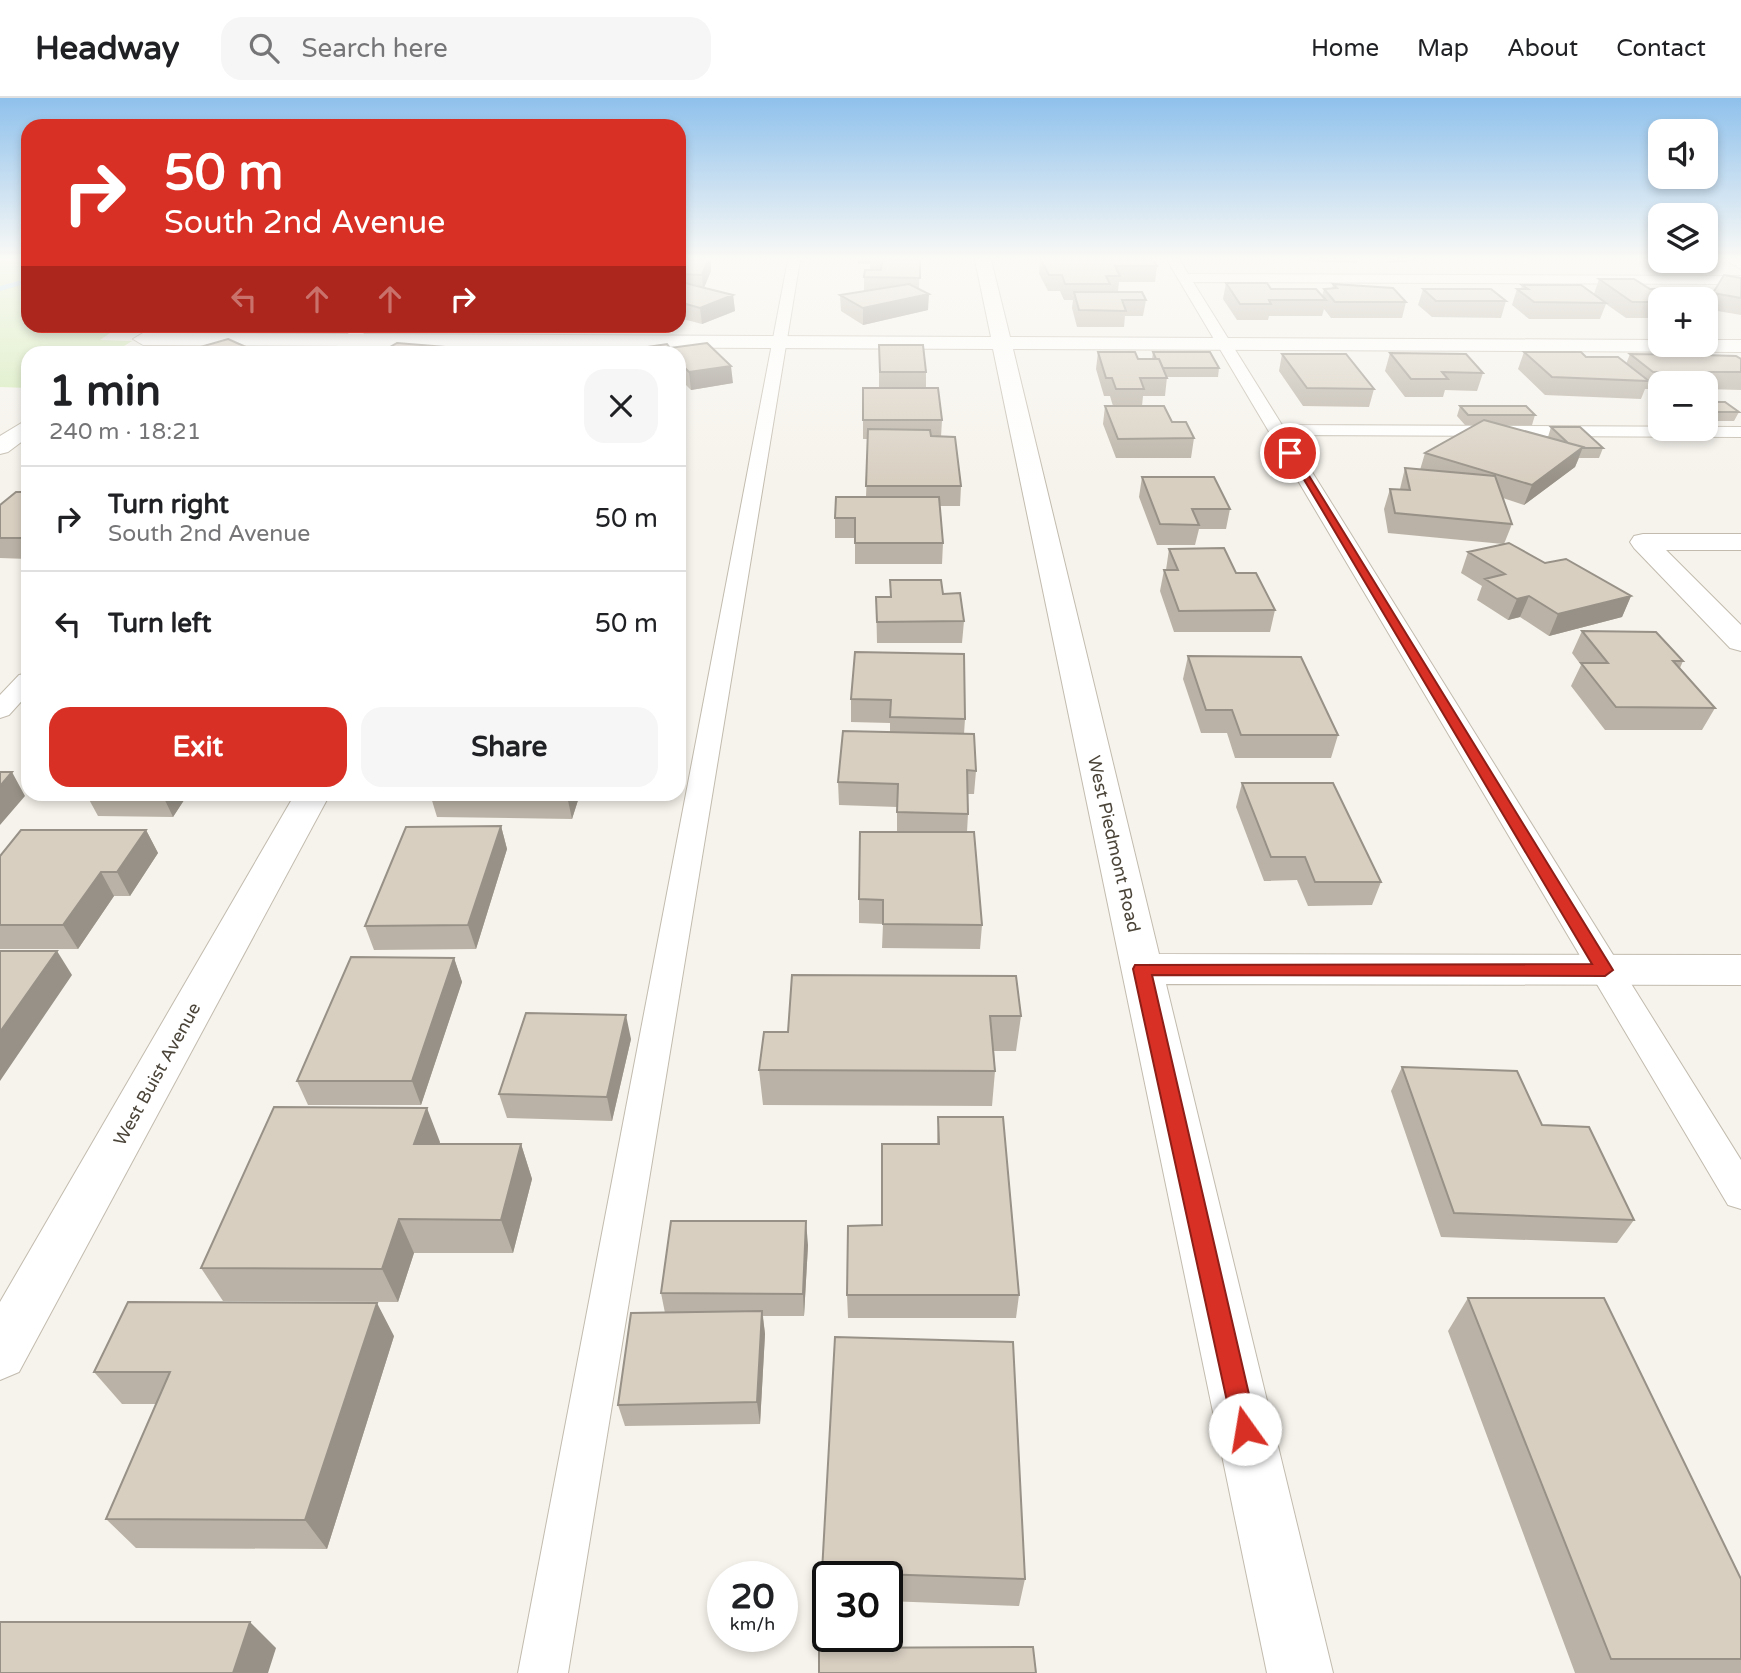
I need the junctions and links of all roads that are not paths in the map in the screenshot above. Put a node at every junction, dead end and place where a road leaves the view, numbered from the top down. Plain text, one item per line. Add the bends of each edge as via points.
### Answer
1 (150, 334) edge
2 (781, 334) edge
3 (1001, 334) edge
4 (1218, 334) edge
5 (143, 339) junction
6 (350, 340) edge
7 (568, 340) edge
8 (780, 341) junction
9 (1003, 343) junction
10 (1224, 343) junction
11 (134, 346) edge
12 (1741, 346) edge
13 (1276, 430) junction
14 (21, 431) edge
15 (1741, 432) edge
16 (0, 447) edge
17 (1741, 542) edge
18 (1741, 642) edge
19 (21, 688) edge
20 (0, 710) edge
21 (309, 801) edge
22 (1142, 969) junction
23 (1605, 970) junction
24 (1741, 970) edge
25 (1741, 1193) edge
26 (0, 1354) edge
27 (543, 1673) edge
28 (1300, 1673) edge

1 - 5 street
2 - 8 lane
3 - 9 street, West Piedmont Road
4 - 10 lane
5 - 6 street
5 - 11 street
6 - 7 street
7 - 8 street
8 - 9 street
8 - 27 lane
9 - 10 street
9 - 22 street, West Piedmont Road
10 - 12 street
10 - 13 lane
13 - 15 lane
13 - 23 lane
14 - 16 street
17 - 18 street via 1643,541
19 - 20 lane
21 - 26 street, West Buist Avenue
22 - 23 street
22 - 28 street, West Piedmont Road
23 - 24 street
23 - 25 lane

